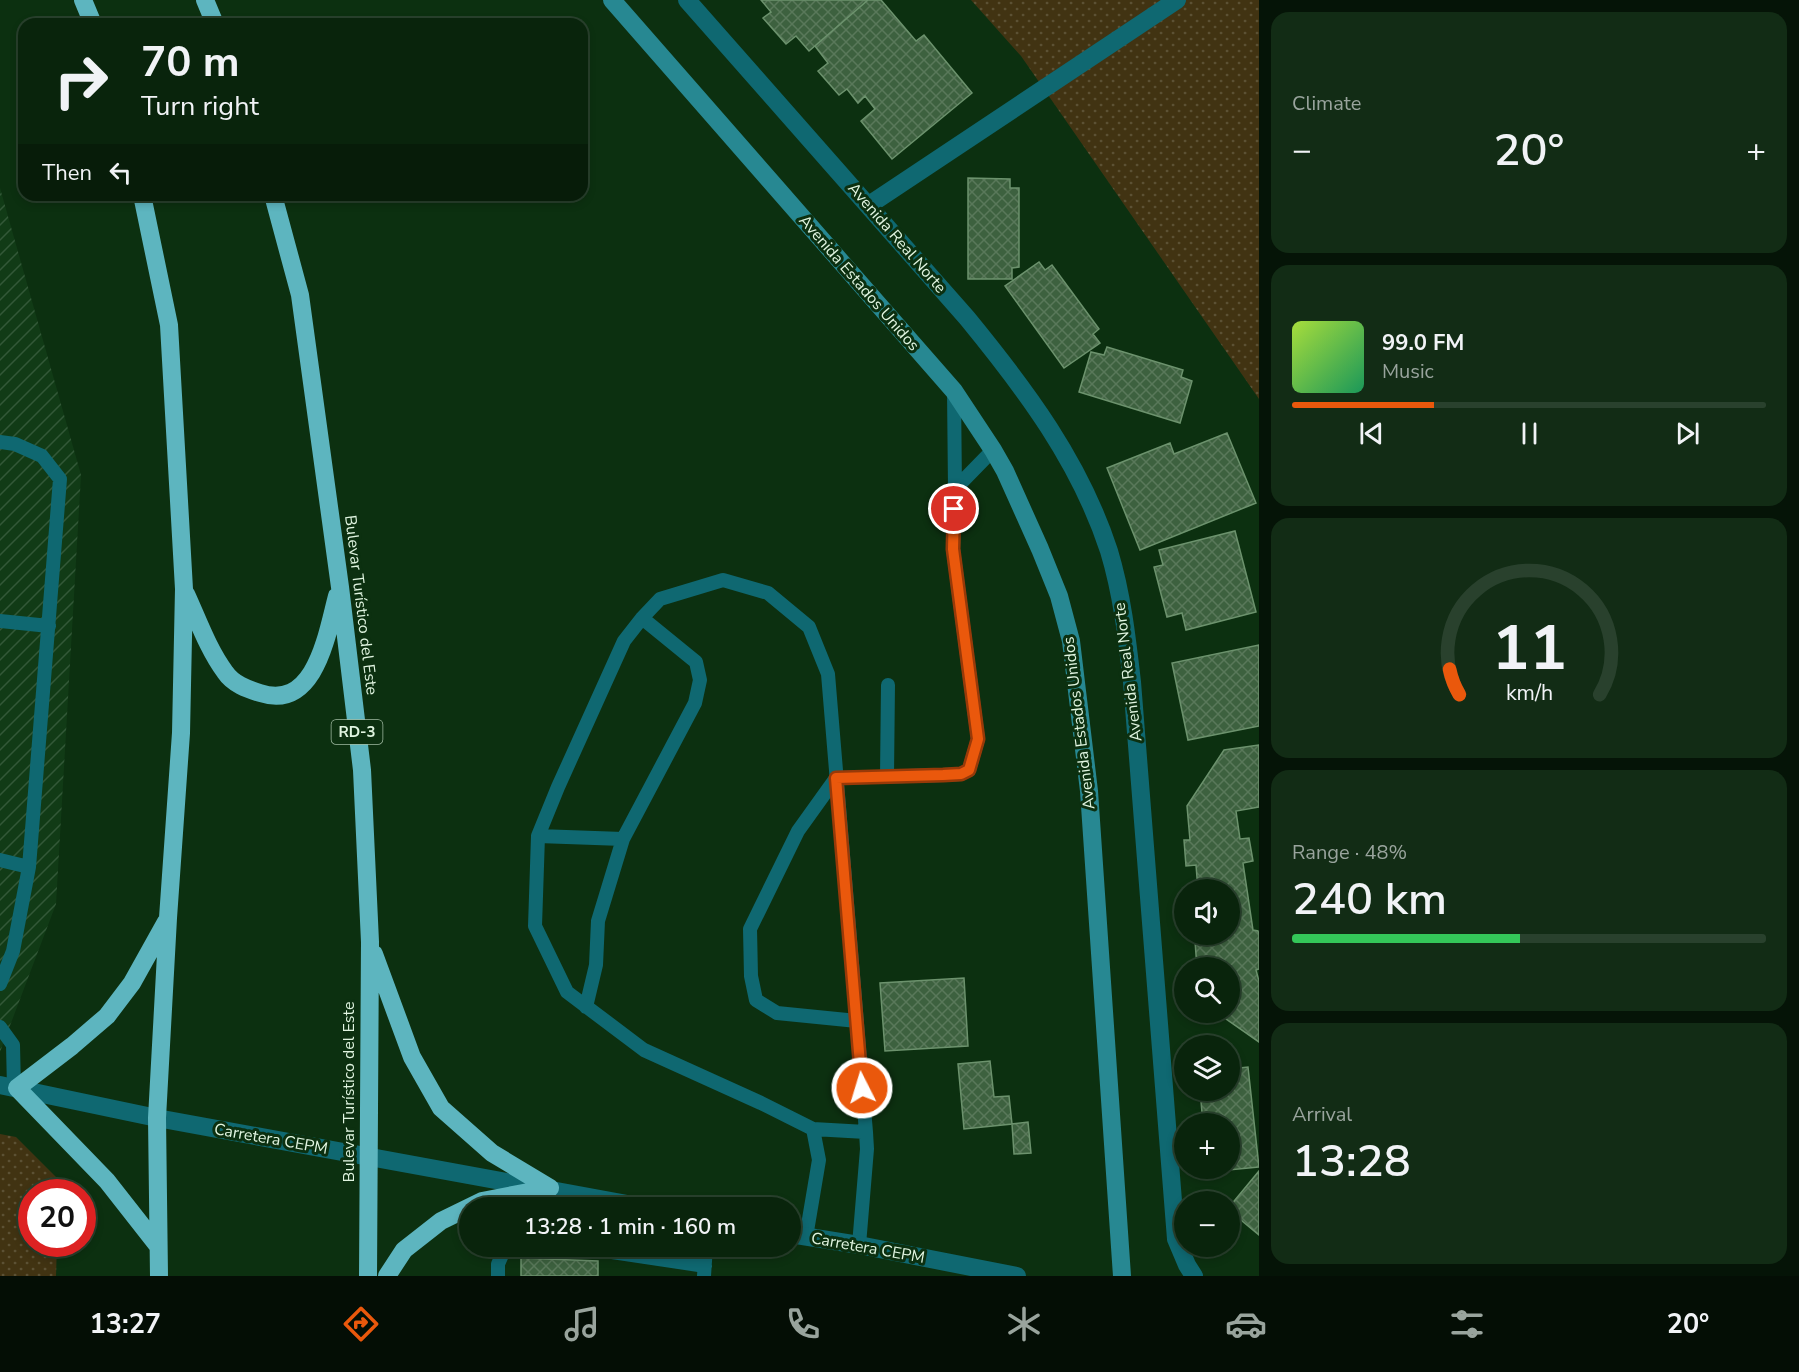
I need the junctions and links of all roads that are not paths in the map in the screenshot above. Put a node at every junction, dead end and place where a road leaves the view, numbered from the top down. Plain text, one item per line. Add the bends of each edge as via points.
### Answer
1 (83, 0) edge
2 (205, 0) edge
3 (612, 0) edge
4 (687, 0) edge
5 (1177, 0) edge
6 (90, 18) edge
7 (212, 18) edge
8 (143, 201) edge
9 (275, 201) edge
10 (869, 206) junction
11 (954, 391) junction
12 (0, 442) edge
13 (993, 450) junction
14 (955, 489) junction
15 (340, 587) junction
16 (184, 589) junction
17 (642, 618) junction
18 (0, 621) edge
19 (49, 626) junction
20 (888, 686) dead end
21 (887, 776) junction
22 (836, 778) junction
23 (538, 836) junction
24 (623, 839) junction
25 (0, 860) edge
26 (29, 867) junction
27 (168, 918) junction
28 (370, 942) junction
29 (0, 984) edge
30 (586, 1007) junction
31 (857, 1021) junction
32 (0, 1027) edge
33 (10, 1087) edge
34 (157, 1118) junction
35 (813, 1129) junction
36 (866, 1132) junction
37 (369, 1156) junction
38 (550, 1188) junction
39 (595, 1197) edge
40 (801, 1225) edge
41 (801, 1236) edge
42 (859, 1245) junction
43 (158, 1246) junction
44 (501, 1257) edge
45 (630, 1257) edge
46 (704, 1271) edge
47 (159, 1276) edge
48 (368, 1276) edge
49 (387, 1276) edge
50 (498, 1276) edge
51 (1017, 1276) edge
52 (1122, 1276) edge
53 (1194, 1276) edge

1 - 6 highway
2 - 7 highway
3 - 11 street, Avenida Estados Unidos
4 - 10 street, Avenida Real Norte
5 - 10 street
8 - 16 highway via 169,325
9 - 15 highway, Bulevar Turístico del Este / RD-3 via 300,295
10 - 53 street, Avenida Real Norte via 1010,370 1085,489 1109,552 1125,617 1132,682 1176,1239
11 - 13 street, Avenida Estados Unidos
11 - 14 lane
12 - 19 lane via 42,456 60,479
13 - 14 lane
13 - 52 street, Avenida Estados Unidos via 1040,549 1059,596 1071,642 1089,791
14 - 21 lane via 953,549 978,739 969,770 961,774
15 - 16 highway via 313,672 301,687 285,695 268,696 243,688 226,674
15 - 28 highway, Bulevar Turístico del Este / RD-3 via 362,770
16 - 27 highway via 181,733
17 - 22 lane via 660,599 723,580 768,593 809,627 828,674
17 - 23 lane via 624,641
17 - 24 lane via 696,662 700,680 695,703
18 - 19 lane
19 - 26 lane
20 - 21 lane
21 - 22 lane
22 - 31 lane
22 - 31 lane via 798,831 750,929 751,976 756,1000 777,1013
23 - 24 lane
23 - 30 lane via 535,926 567,992
24 - 30 lane via 598,921 596,965
25 - 26 lane
26 - 29 lane via 13,951
27 - 33 highway via 132,983 107,1016 72,1046
27 - 34 highway
28 - 37 highway, Bulevar Turístico del Este / RD-3
28 - 38 highway via 412,1057 441,1108 492,1153
30 - 35 lane via 644,1050
31 - 36 lane
32 - 33 lane via 13,1045
33 - 34 street, Carretera CEPM
33 - 43 highway via 107,1181
34 - 37 street, Carretera CEPM
34 - 43 highway
35 - 36 lane
35 - 40 lane via 819,1160
36 - 42 lane
37 - 38 street, Carretera CEPM
37 - 48 highway, Bulevar Turístico del Este / RD-3
38 - 39 street, Carretera CEPM
38 - 49 highway via 482,1201 441,1221 404,1250
41 - 42 street, Carretera CEPM
42 - 51 street, Carretera CEPM
43 - 47 highway
44 - 50 lane
45 - 46 lane

